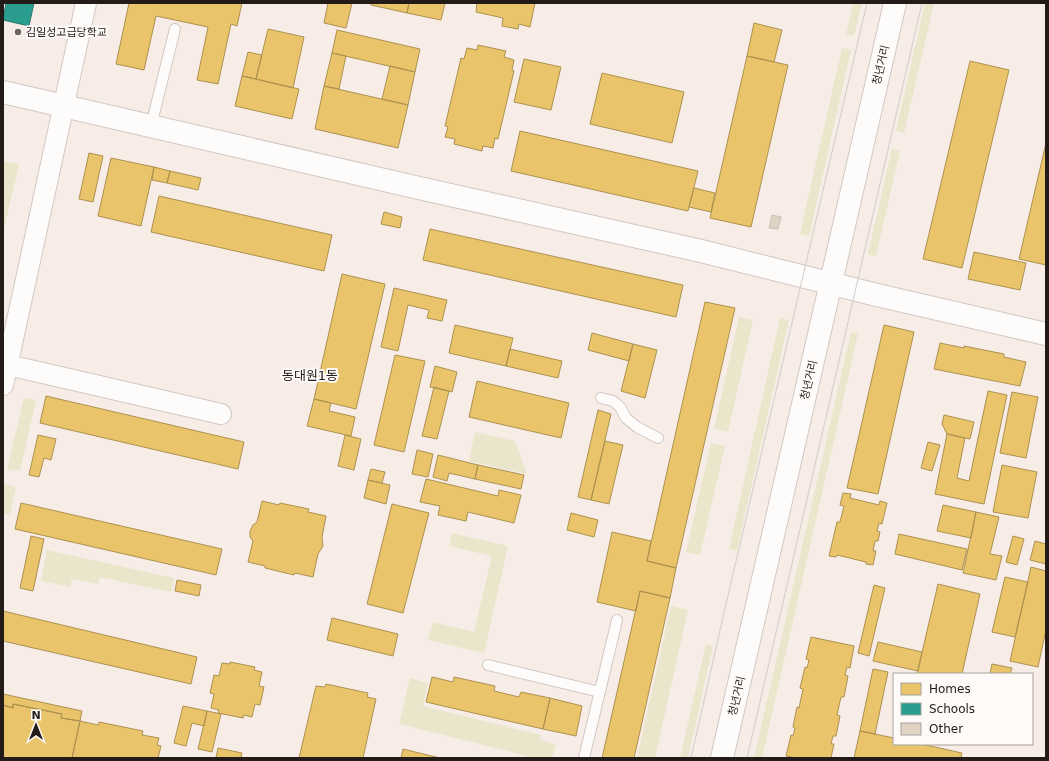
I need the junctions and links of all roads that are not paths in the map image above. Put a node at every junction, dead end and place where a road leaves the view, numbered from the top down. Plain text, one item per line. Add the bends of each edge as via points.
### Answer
1 (86, 3) edge
2 (895, 3) edge
3 (175, 29) dead end
4 (3, 92) edge
5 (63, 105) junction
6 (151, 126) junction
7 (831, 283) junction
8 (1046, 334) edge
9 (8, 365) junction
10 (3, 385) edge
11 (601, 398) dead end
12 (221, 414) dead end
13 (658, 438) dead end
14 (617, 620) dead end
15 (488, 665) dead end
16 (600, 692) junction
17 (584, 758) edge
18 (722, 758) edge

1 - 5 street
2 - 7 main road, 청년거리
3 - 6 lane
4 - 5 main road
5 - 6 main road
5 - 9 street
6 - 7 main road
7 - 8 main road
7 - 18 main road, 청년거리
9 - 10 street
9 - 12 street
11 - 13 lane via 613,401 626,418
14 - 16 lane
15 - 16 lane
16 - 17 lane

